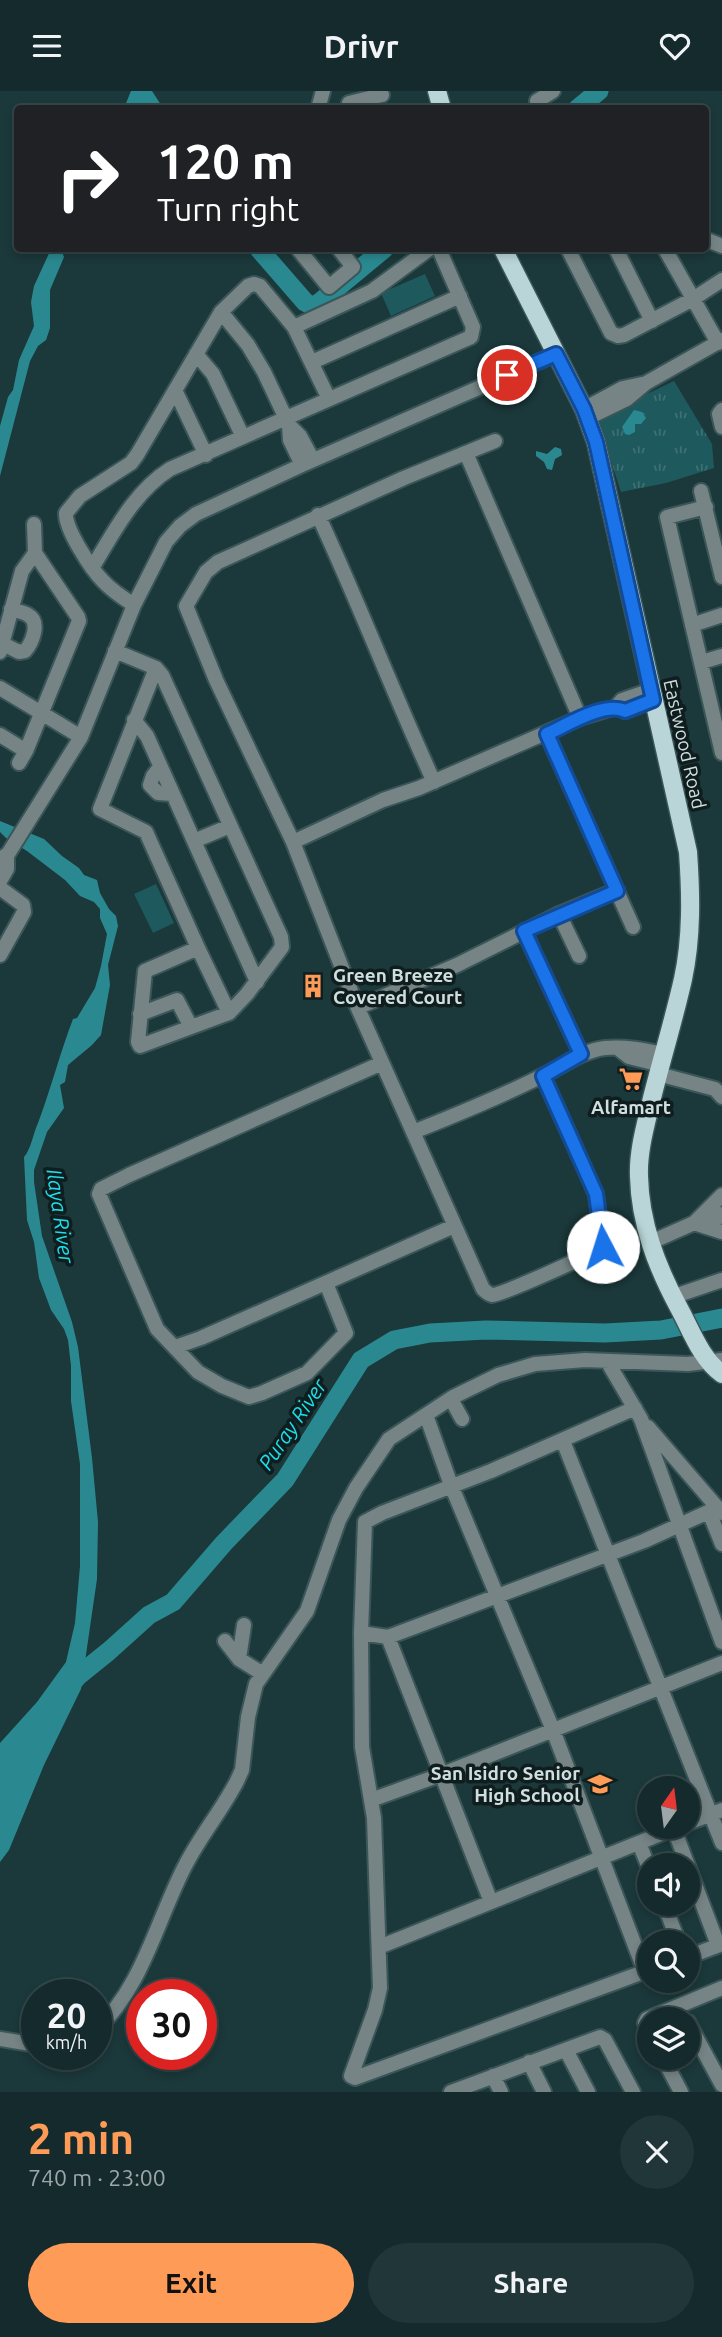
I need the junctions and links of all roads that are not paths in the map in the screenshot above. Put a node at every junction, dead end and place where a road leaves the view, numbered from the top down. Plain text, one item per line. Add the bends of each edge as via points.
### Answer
1 (553, 91) edge
2 (383, 98) edge
3 (537, 101) dead end
4 (350, 105) edge
5 (300, 252) edge
6 (341, 252) edge
7 (425, 252) edge
8 (440, 252) edge
9 (505, 252) edge
10 (570, 252) edge
11 (618, 252) edge
12 (667, 252) edge
13 (722, 279) edge
14 (460, 296) junction
15 (693, 299) junction
16 (222, 312) junction
17 (652, 321) junction
18 (294, 327) junction
19 (720, 342) edge
20 (196, 354) junction
21 (556, 354) junction
22 (312, 362) junction
23 (175, 390) junction
24 (329, 399) junction
25 (722, 410) edge
26 (586, 413) junction
27 (288, 422) junction
28 (722, 427) edge
29 (243, 437) junction
30 (495, 441) dead end
31 (466, 453) junction
32 (206, 455) junction
33 (307, 462) junction
34 (701, 491) dead end
35 (706, 507) junction
36 (318, 515) junction
37 (34, 524) dead end
38 (36, 553) junction
39 (92, 568) junction
40 (722, 577) edge
41 (134, 605) junction
42 (11, 609) junction
43 (722, 615) edge
44 (692, 625) junction
45 (1, 648) edge
46 (115, 651) junction
47 (722, 656) edge
48 (702, 662) junction
49 (156, 668) junction
50 (0, 688) edge
51 (652, 695) junction
52 (716, 700) edge
53 (43, 713) junction
54 (580, 718) junction
55 (134, 720) junction
56 (547, 734) junction
57 (0, 736) edge
58 (81, 737) junction
59 (721, 743) edge
60 (434, 782) junction
61 (230, 826) junction
62 (194, 841) junction
63 (293, 842) junction
64 (6, 856) edge
65 (0, 881) edge
66 (0, 888) edge
67 (617, 891) junction
68 (559, 914) junction
69 (634, 927) dead end
70 (524, 931) junction
71 (198, 948) junction
72 (0, 955) edge
73 (579, 956) dead end
74 (257, 982) junction
75 (359, 1007) junction
76 (229, 1013) junction
77 (140, 1014) junction
78 (191, 1027) junction
79 (581, 1054) junction
80 (382, 1063) junction
81 (661, 1065) junction
82 (543, 1076) junction
83 (722, 1097) edge
84 (413, 1132) junction
85 (722, 1195) edge
86 (722, 1214) edge
87 (700, 1225) junction
88 (454, 1226) junction
89 (722, 1232) edge
90 (649, 1243) junction
91 (722, 1280) edge
92 (326, 1283) junction
93 (673, 1299) junction
94 (174, 1347) junction
95 (607, 1361) junction
96 (714, 1362) edge
97 (451, 1399) junction
98 (638, 1414) junction
99 (426, 1415) junction
100 (462, 1419) dead end
101 (563, 1441) junction
102 (451, 1485) junction
103 (716, 1511) edge
104 (678, 1525) junction
105 (722, 1544) edge
106 (606, 1555) junction
107 (497, 1595) junction
108 (244, 1625) dead end
109 (361, 1633) junction
110 (388, 1637) junction
111 (225, 1641) dead end
112 (722, 1641) edge
113 (239, 1659) junction
114 (722, 1663) edge
115 (263, 1674) junction
116 (659, 1688) junction
117 (553, 1730) junction
118 (440, 1775) junction
119 (371, 1800) junction
120 (716, 1812) edge
121 (649, 1839) edge
122 (684, 1839) edge
123 (639, 1843) junction
124 (722, 1843) edge
125 (643, 1853) edge
126 (600, 1858) junction
127 (491, 1902) junction
128 (720, 1945) edge
129 (379, 1947) junction
130 (637, 1947) edge
131 (700, 1952) edge
132 (637, 1975) edge
133 (721, 1991) edge
134 (679, 2005) joint
135 (675, 2007) edge
136 (112, 2013) edge
137 (0, 2039) edge
138 (21, 2042) edge
139 (700, 2045) edge
140 (566, 2050) junction
141 (528, 2062) junction
142 (669, 2070) edge
143 (493, 2076) junction
144 (722, 2085) edge
145 (455, 2091) edge
146 (501, 2092) edge
147 (544, 2092) edge
148 (588, 2092) edge
149 (633, 2092) edge
150 (681, 2092) edge

1 - 3 street
2 - 4 street
5 - 6 street via 329,287 353,267
7 - 18 street via 372,291
8 - 14 street
9 - 21 main road, Eastwood Road
10 - 17 street via 611,333 624,335
11 - 17 street
12 - 15 street
13 - 15 street
14 - 22 street
14 - 24 street via 473,327 471,337
15 - 17 street
15 - 19 street
16 - 18 street via 254,284
16 - 20 street
16 - 27 street via 253,354
18 - 22 street
19 - 26 street via 646,383 623,388
20 - 23 street
20 - 29 street via 213,374
21 - 26 main road, Eastwood Road
21 - 33 street
22 - 24 street
23 - 32 street
23 - 39 street via 131,463 80,496 66,513 67,524
24 - 27 street
25 - 28 street
26 - 51 main road, Eastwood Road via 601,461
27 - 29 street
27 - 33 street via 300,436
29 - 32 street
30 - 31 street
31 - 36 street
31 - 54 street
32 - 39 street via 155,479 131,506
33 - 41 street via 196,514 180,526 166,542
34 - 35 street
35 - 40 street
35 - 44 street via 667,517
36 - 60 street
36 - 63 street via 218,562 206,572 186,606
37 - 38 street
38 - 42 street via 22,571
38 - 53 street via 79,621
39 - 41 street
41 - 46 street
42 - 45 street
42 - 45 street via 29,615 35,628 25,652
43 - 44 street
44 - 48 street
46 - 49 street
46 - 58 street
47 - 48 street
48 - 52 street
49 - 55 street
49 - 61 street
50 - 53 street
51 - 54 street via 622,700 616,707
51 - 81 main road, Eastwood Road via 688,852 691,897 683,977
52 - 59 street
53 - 57 street via 23,757
53 - 58 street
54 - 56 street
55 - 62 street via 147,736
55 - 71 street via 100,809 146,832
56 - 60 street
56 - 67 street
58 - 64 street
60 - 63 street
61 - 62 street
61 - 74 street via 281,937 282,947
62 - 74 street
63 - 75 street
64 - 65 street via 7,869
66 - 72 street via 23,905 24,912
67 - 68 street
67 - 69 street
68 - 70 street
68 - 73 street
70 - 75 street
70 - 79 street
71 - 76 street
71 - 77 street via 145,971
74 - 76 street
75 - 80 street
76 - 78 street
77 - 78 street via 177,1000
77 - 78 street via 140,1046
79 - 81 street via 633,1047
79 - 82 street
80 - 84 street
80 - 94 street via 101,1189 99,1194 157,1329
81 - 83 street via 715,1089
81 - 90 main road, Eastwood Road via 639,1166
82 - 84 street
82 - 88 street via 596,1194 603,1247 494,1295 483,1289
84 - 88 street
85 - 87 street
86 - 87 street
87 - 89 street
87 - 90 street
88 - 92 street
90 - 93 main road, Eastwood Road
91 - 93 street
92 - 94 street
92 - 94 street via 346,1333 307,1373 262,1394 249,1397 222,1386 198,1372
93 - 96 main road, Eastwood Road
95 - 96 street
95 - 97 street via 536,1364 498,1375
95 - 98 street
97 - 99 street
97 - 100 street
98 - 101 street
98 - 103 street
98 - 104 street
99 - 102 street
99 - 115 street via 389,1440 356,1488 339,1520 307,1611
101 - 102 street
101 - 106 street
102 - 107 street
102 - 109 street via 365,1522
103 - 104 street
103 - 105 street
104 - 106 street
104 - 112 street
106 - 107 street
106 - 116 street
107 - 110 street
107 - 117 street
108 - 113 street
109 - 110 street
109 - 119 street via 362,1747
110 - 118 street
111 - 113 street
113 - 115 street
114 - 116 street
115 - 136 street via 248,1717 242,1770 186,1864 138,1971
116 - 117 street
116 - 120 street
117 - 118 street
117 - 126 street
118 - 119 street
118 - 127 street
119 - 129 street
120 - 124 street
121 - 123 street
122 - 128 street
123 - 125 street
123 - 126 street
126 - 127 street
126 - 130 street
127 - 129 street
128 - 131 street
129 - 132 street via 380,1987 353,2078
133 - 134 street
134 - 135 street
137 - 138 street
139 - 144 street
140 - 141 street
140 - 148 street
140 - 149 street via 603,2037
141 - 143 street
141 - 147 street
142 - 150 street
143 - 145 street
143 - 146 street

